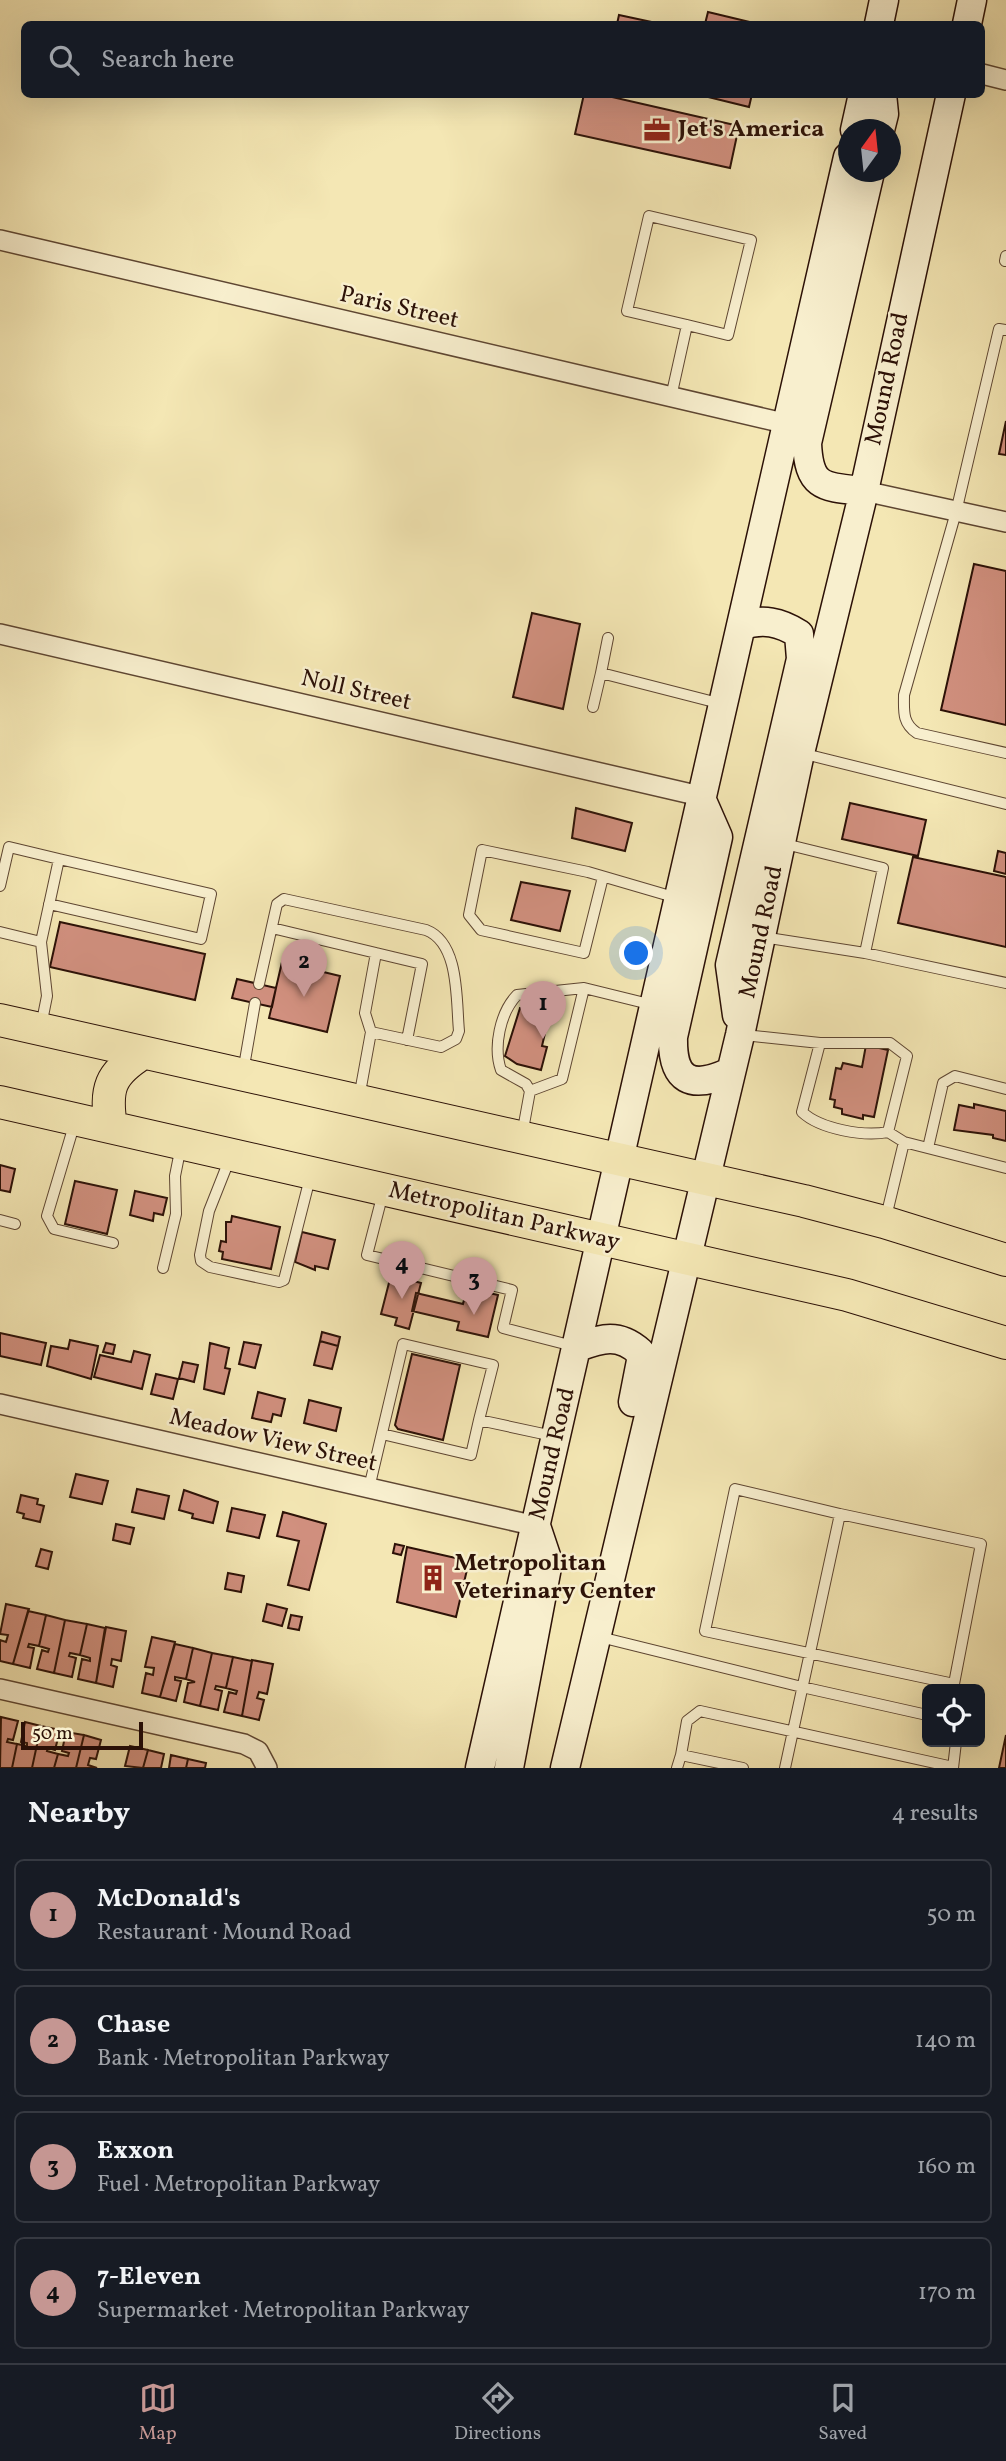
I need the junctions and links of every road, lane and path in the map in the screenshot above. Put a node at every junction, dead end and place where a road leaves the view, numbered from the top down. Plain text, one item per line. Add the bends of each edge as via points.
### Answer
1 (884, 0) edge
2 (972, 0) edge
3 (880, 21) edge
4 (968, 21) edge
5 (985, 75) edge
6 (1006, 80) edge
7 (862, 98) edge
8 (882, 98) edge
9 (950, 98) edge
10 (857, 119) edge
11 (883, 119) edge
12 (843, 182) edge
13 (868, 182) edge
14 (0, 240) edge
15 (687, 325) junction
16 (1006, 330) edge
17 (671, 397) junction
18 (788, 425) junction
19 (864, 491) junction
20 (957, 512) junction
21 (1006, 523) edge
22 (741, 625) junction
23 (0, 634) edge
24 (608, 638) dead end
25 (601, 673) junction
26 (723, 704) junction
27 (593, 706) dead end
28 (800, 753) junction
29 (1006, 753) edge
30 (700, 796) junction
31 (1006, 804) edge
32 (781, 843) junction
33 (59, 859) junction
34 (603, 877) junction
35 (0, 886) edge
36 (677, 898) junction
37 (49, 904) junction
38 (272, 928) junction
39 (0, 932) edge
40 (761, 937) junction
41 (41, 942) junction
42 (376, 953) junction
43 (865, 953) junction
44 (1006, 983) edge
45 (259, 984) dead end
46 (584, 988) junction
47 (255, 1003) dead end
48 (654, 1005) junction
49 (0, 1020) edge
50 (40, 1030) junction
51 (371, 1032) junction
52 (740, 1035) junction
53 (408, 1040) junction
54 (820, 1043) junction
55 (143, 1053) junction
56 (730, 1072) junction
57 (242, 1076) junction
58 (1006, 1088) edge
59 (530, 1091) junction
60 (0, 1102) edge
61 (358, 1102) junction
62 (76, 1118) junction
63 (111, 1127) junction
64 (888, 1132) junction
65 (521, 1139) junction
66 (182, 1142) junction
67 (904, 1142) junction
68 (928, 1149) junction
69 (231, 1154) junction
70 (618, 1160) junction
71 (1006, 1168) edge
72 (311, 1173) junction
73 (706, 1179) junction
74 (384, 1189) junction
75 (0, 1220) edge
76 (884, 1222) junction
77 (15, 1224) dead end
78 (600, 1238) junction
79 (113, 1243) dead end
80 (687, 1258) junction
81 (1006, 1260) edge
82 (163, 1268) dead end
83 (1002, 1339) edge
84 (578, 1347) junction
85 (0, 1404) edge
86 (479, 1420) junction
87 (382, 1434) junction
88 (557, 1437) junction
89 (369, 1488) junction
90 (840, 1514) junction
91 (536, 1526) junction
92 (596, 1636) junction
93 (810, 1654) junction
94 (941, 1684) edge
95 (955, 1684) edge
96 (802, 1687) junction
97 (0, 1689) edge
98 (922, 1714) edge
99 (793, 1731) junction
100 (573, 1733) junction
101 (955, 1747) edge
102 (681, 1755) junction
103 (267, 1768) edge
104 (480, 1768) edge
105 (509, 1768) edge
106 (565, 1768) edge
107 (677, 1768) edge
108 (744, 1768) edge
109 (785, 1768) edge
110 (953, 1768) edge

1 - 3 main road
2 - 4 main road
5 - 6 street
7 - 10 main road
8 - 11 main road
9 - 19 main road, Mound Road
12 - 18 main road, Mound Road
13 - 19 main road via 807,443 813,477 832,488
14 - 17 street, Paris Street
15 - 15 lane via 728,335 751,240 649,216 627,311
15 - 17 lane
16 - 20 lane via 999,329
17 - 18 street, Paris Street
18 - 22 main road, Mound Road
19 - 20 street
19 - 28 main road, Mound Road
20 - 21 street
20 - 29 lane via 904,695 904,717 917,733
22 - 26 main road, Mound Road
22 - 52 main road via 779,623 799,634 801,650 730,965
23 - 30 street, Noll Street
24 - 25 lane
25 - 26 lane
25 - 27 lane
26 - 30 main road, Mound Road
28 - 31 lane
28 - 32 main road, Mound Road
30 - 36 main road, Mound Road
30 - 56 main road via 718,837 673,1037 673,1058 678,1073 687,1079 713,1080
32 - 40 main road, Mound Road
32 - 43 lane via 883,868
33 - 35 lane via 9,847
33 - 37 lane
33 - 37 lane via 211,894 201,939
34 - 34 lane via 584,953 481,930 469,915 482,850
34 - 36 lane
36 - 48 main road, Mound Road
37 - 41 lane
38 - 42 lane
38 - 45 lane
38 - 53 lane via 277,905 290,898 433,933 446,948 453,972 456,1040 441,1047
39 - 41 lane
40 - 43 lane
40 - 52 main road, Mound Road
41 - 50 lane via 47,996
42 - 51 lane via 365,1013
42 - 53 lane via 422,964
43 - 44 lane
46 - 48 lane
46 - 59 lane via 562,1079
46 - 59 lane via 517,995 506,1007 496,1056 501,1070
47 - 57 lane
48 - 70 main road, Mound Road
49 - 50 main road
50 - 55 main road
51 - 53 lane
51 - 61 lane
52 - 54 lane
52 - 56 main road, Mound Road
54 - 64 lane via 802,1112 812,1121 875,1135
54 - 64 lane via 890,1043 907,1056
55 - 57 main road
55 - 63 main road via 127,1063 111,1085 107,1097
56 - 73 main road, Mound Road
57 - 61 main road
58 - 68 lane via 955,1076 943,1083
59 - 65 lane
60 - 62 main road, Metropolitan Parkway
61 - 65 main road
62 - 63 main road, Metropolitan Parkway
62 - 79 lane via 48,1223 54,1229
63 - 66 main road, Metropolitan Parkway
64 - 67 lane
65 - 70 main road
66 - 69 main road, Metropolitan Parkway
66 - 82 lane via 176,1214
67 - 68 lane
67 - 76 lane
68 - 71 lane
69 - 72 main road, Metropolitan Parkway
69 - 72 lane via 209,1211 200,1255 210,1267 284,1280
70 - 73 main road
70 - 78 main road, Mound Road
72 - 74 main road, Metropolitan Parkway
73 - 76 main road
73 - 80 main road, Mound Road
74 - 78 main road, Metropolitan Parkway
74 - 84 lane via 367,1255 512,1290 503,1328
75 - 77 lane
76 - 81 main road
78 - 80 main road, Metropolitan Parkway
78 - 84 main road, Mound Road
80 - 83 main road, Metropolitan Parkway via 847,1295
80 - 92 main road, Mound Road
84 - 88 main road, Mound Road
84 - 100 main road via 603,1338 621,1339 640,1352 641,1362 569,1679
85 - 89 street, Meadow View Street
86 - 87 lane via 471,1455
86 - 87 lane via 493,1365 403,1344
86 - 88 lane
87 - 89 lane
88 - 91 main road, Mound Road
89 - 91 street, Meadow View Street
90 - 93 lane
90 - 93 lane via 735,1489 705,1631
90 - 95 lane via 981,1544
91 - 104 main road, Mound Road
91 - 105 main road via 548,1562
92 - 96 lane
92 - 100 main road, Mound Road
93 - 94 lane
93 - 96 lane
96 - 98 lane
96 - 99 lane
97 - 103 street via 252,1747
99 - 102 lane via 700,1711 687,1721
99 - 109 lane
99 - 110 lane
100 - 106 main road, Mound Road
101 - 110 lane
102 - 107 lane
102 - 108 lane

